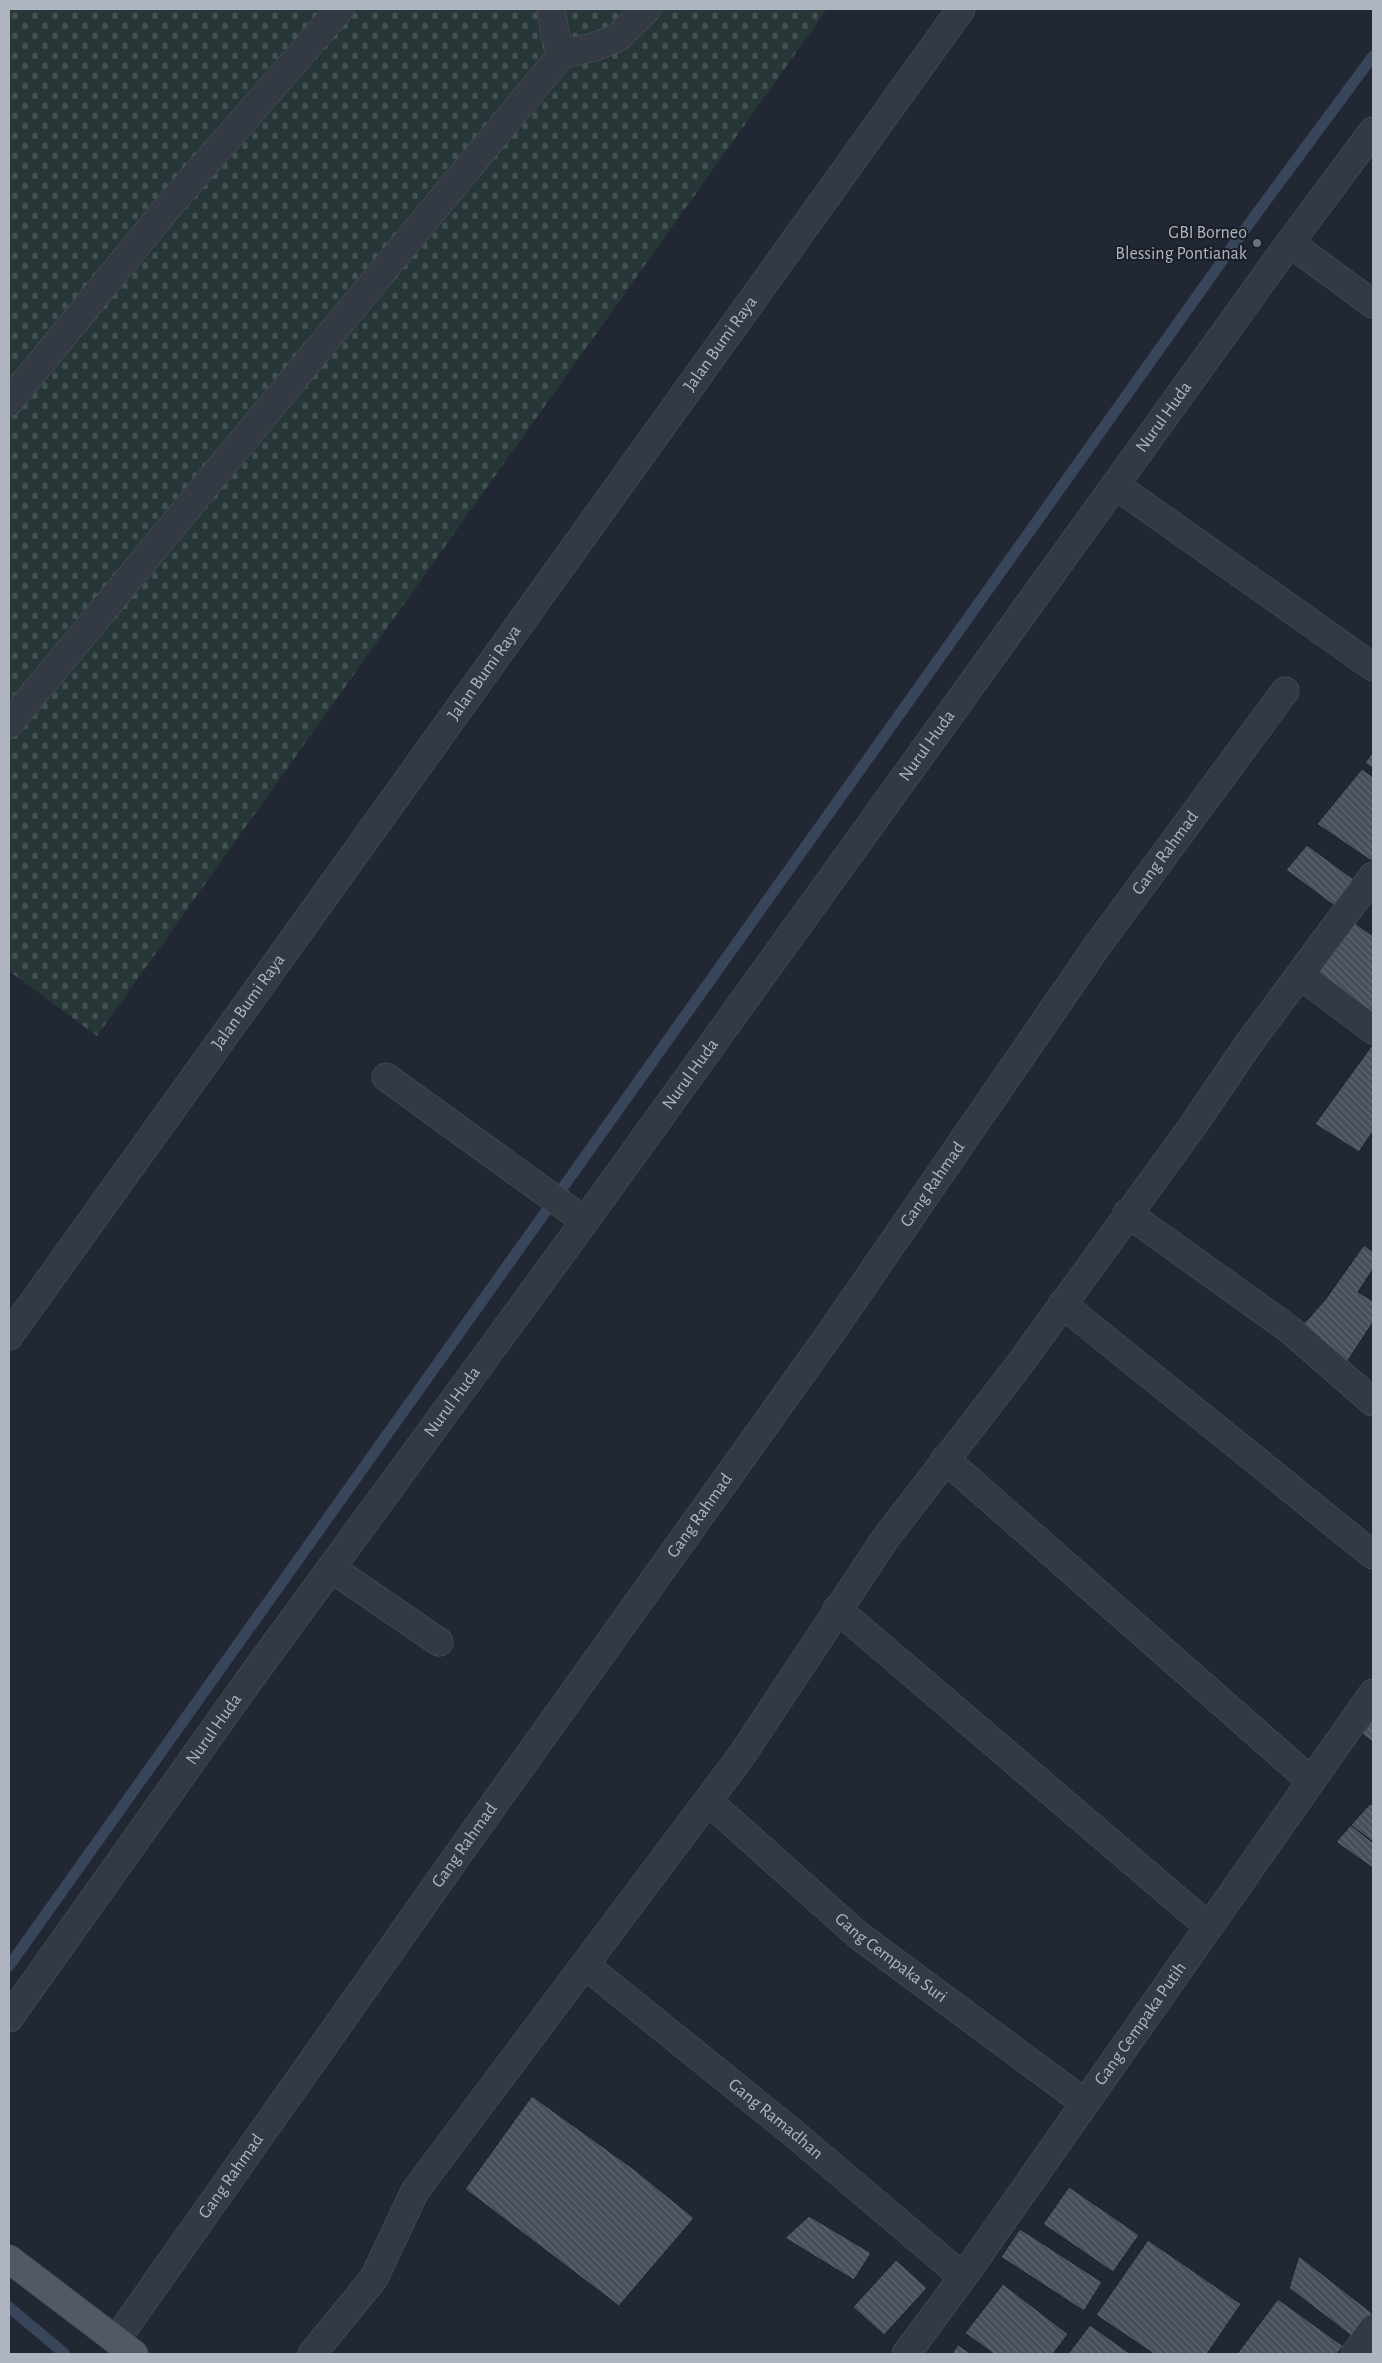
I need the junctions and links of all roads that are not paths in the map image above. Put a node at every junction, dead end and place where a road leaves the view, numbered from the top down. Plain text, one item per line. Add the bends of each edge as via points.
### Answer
1 (340, 9) edge
2 (551, 9) edge
3 (647, 9) edge
4 (961, 9) edge
5 (562, 54) junction
6 (1373, 131) edge
7 (1290, 243) junction
8 (1373, 304) edge
9 (9, 402) edge
10 (1115, 485) junction
11 (1373, 667) edge
12 (1284, 691) dead end
13 (9, 724) edge
14 (1373, 876) edge
15 (1300, 975) junction
16 (1373, 1030) edge
17 (386, 1077) dead end
18 (1127, 1213) junction
19 (585, 1221) junction
20 (1062, 1304) junction
21 (9, 1336) edge
22 (1373, 1402) edge
23 (945, 1459) junction
24 (1373, 1555) edge
25 (331, 1568) junction
26 (837, 1609) junction
27 (439, 1642) dead end
28 (1373, 1693) edge
29 (1310, 1780) junction
30 (708, 1801) junction
31 (1208, 1926) junction
32 (585, 1965) junction
33 (9, 2018) edge
34 (1085, 2103) junction
35 (9, 2258) edge
36 (963, 2277) junction
37 (1373, 2329) edge
38 (125, 2347) edge
39 (312, 2354) edge
40 (906, 2354) edge
41 (1355, 2354) edge

1 - 9 street via 167,208
2 - 5 street
3 - 5 street via 617,38
4 - 21 street, Jalan Bumi Raya
5 - 13 street
6 - 7 street, Nurul Huda
7 - 8 street
7 - 10 street, Nurul Huda
10 - 11 street
10 - 19 street, Nurul Huda
12 - 38 street, Gang Rahmad via 1097,946 832,1331 467,1842
14 - 15 street
15 - 16 street
15 - 18 street
17 - 19 street
18 - 20 street
18 - 22 street via 1289,1329
19 - 25 street, Nurul Huda
20 - 23 street
20 - 24 street
23 - 26 street
23 - 29 street
25 - 27 street
25 - 33 street, Nurul Huda
26 - 30 street via 742,1755
26 - 31 street
28 - 29 street, Gang Cempaka Putih
29 - 31 street, Gang Cempaka Putih
30 - 32 street
30 - 34 street, Gang Cempaka Suri via 858,1935
31 - 34 street, Gang Cempaka Putih
32 - 36 street, Gang Ramadhan via 792,2132
32 - 39 street via 415,2190 374,2278
34 - 36 street, Gang Cempaka Putih
35 - 38 main road
36 - 40 street, Gang Cempaka Putih
37 - 41 street

